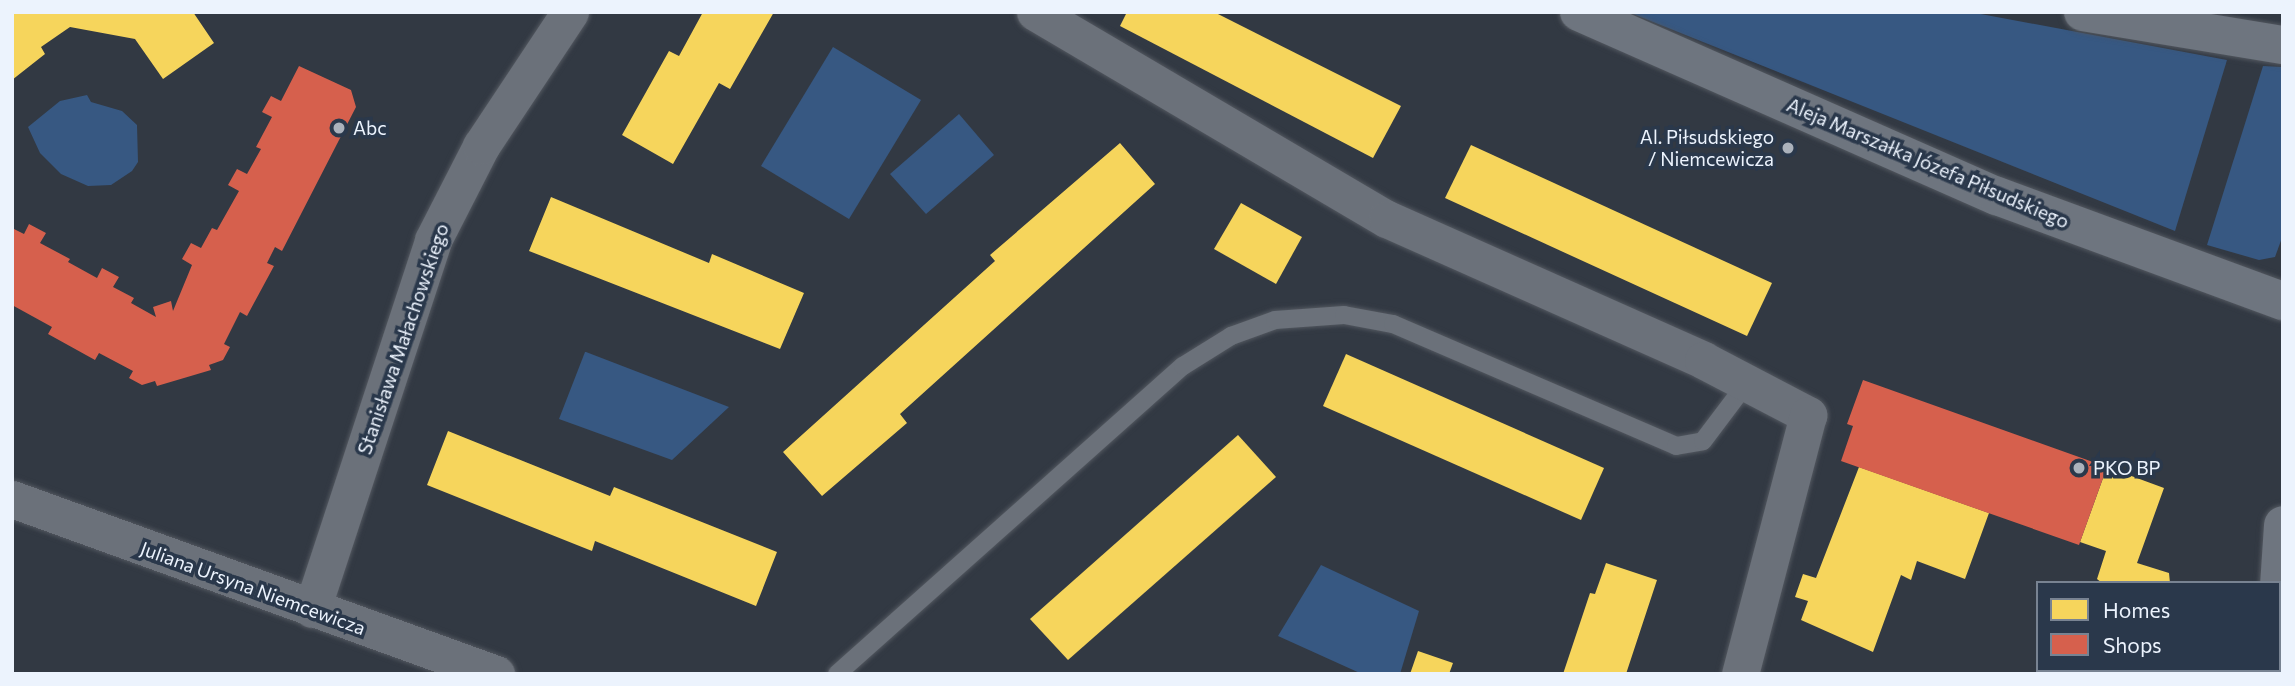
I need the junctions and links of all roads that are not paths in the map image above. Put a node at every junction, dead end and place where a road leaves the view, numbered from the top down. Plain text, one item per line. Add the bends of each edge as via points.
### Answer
1 (570, 12) edge
2 (1035, 12) edge
3 (1578, 12) edge
4 (2082, 12) edge
5 (2283, 45) edge
6 (2283, 301) edge
7 (1746, 384) junction
8 (12, 499) edge
9 (2283, 525) edge
10 (2279, 581) edge
11 (312, 609) junction
12 (496, 674) edge
13 (837, 674) edge
14 (1740, 674) edge

1 - 11 street, Stanisława Małachowskiego via 481,146 433,240
2 - 7 street via 1387,219 1703,360
3 - 6 street, Aleja Marszałka Józefa Piłsudskiego via 1997,196
4 - 5 street
7 - 13 lane via 1703,441 1676,446 1393,324 1345,315 1275,320 1231,336 1183,366
7 - 14 street via 1808,415
8 - 11 street, Juliana Ursyna Niemcewicza
9 - 10 street
11 - 12 street, Juliana Ursyna Niemcewicza

